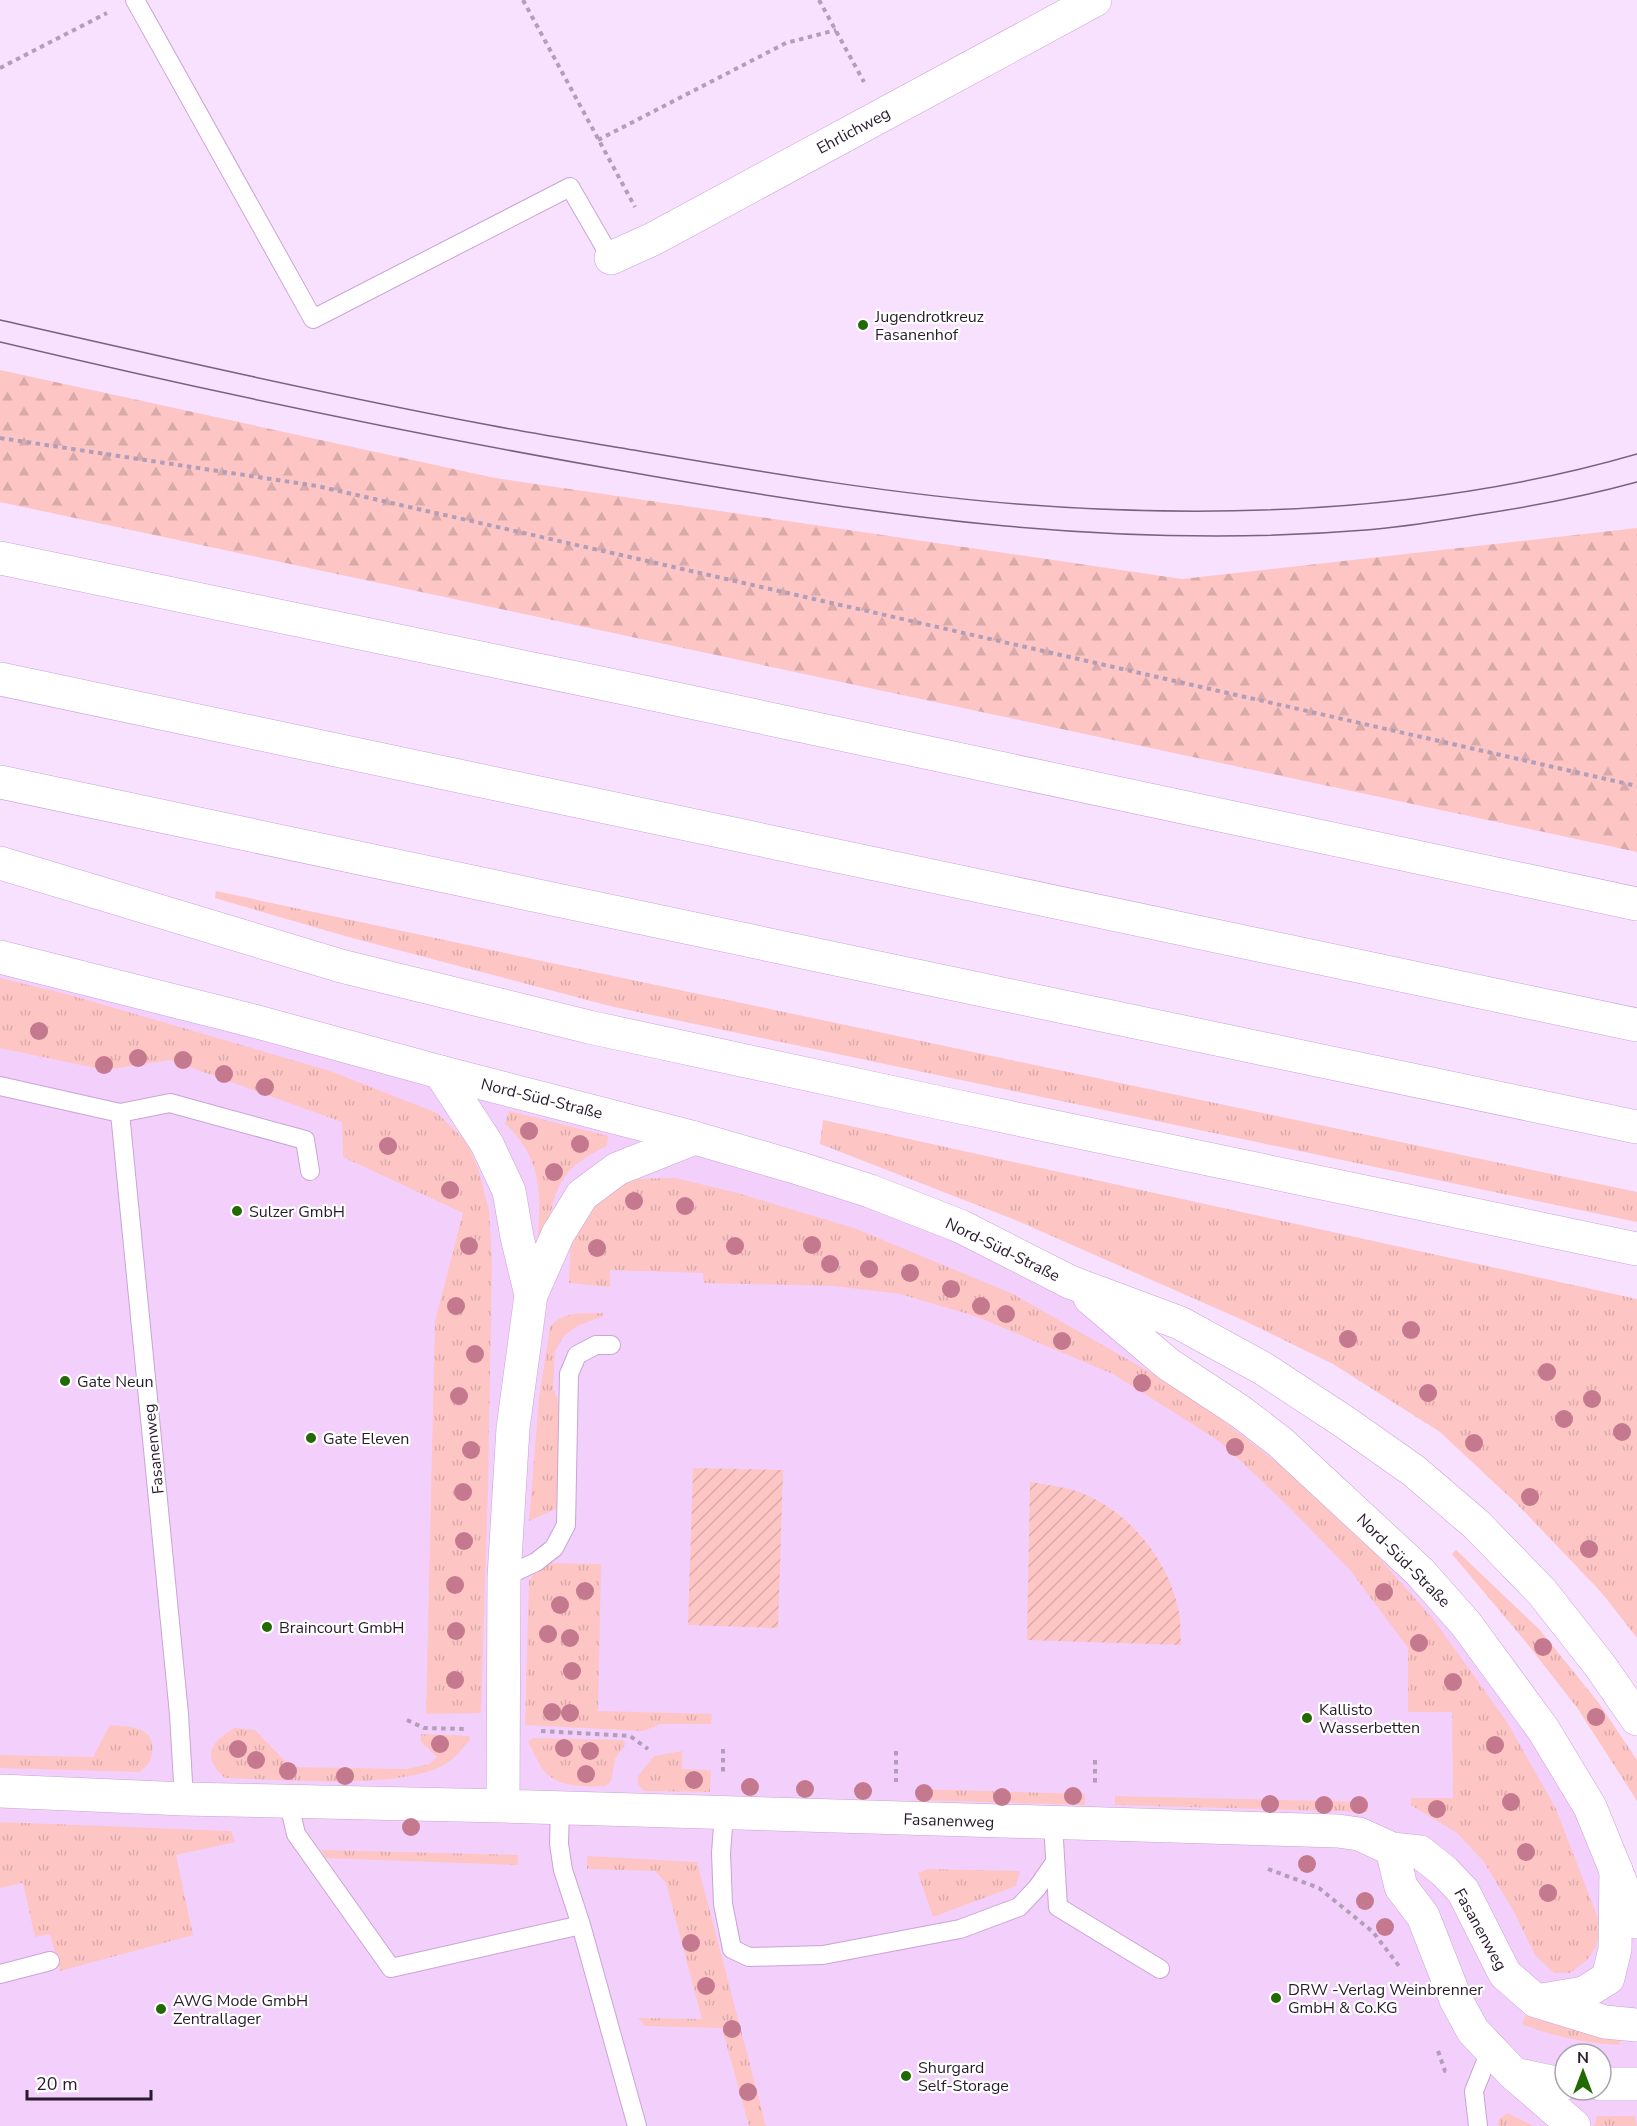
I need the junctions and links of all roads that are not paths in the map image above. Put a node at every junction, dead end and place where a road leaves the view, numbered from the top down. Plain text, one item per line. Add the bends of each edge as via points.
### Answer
1 (135, 0) edge
2 (1095, 0) edge
3 (611, 258) joint
4 (0, 558) edge
5 (0, 679) edge
6 (0, 782) edge
7 (0, 863) edge
8 (1637, 904) edge
9 (0, 957) edge
10 (1637, 1025) edge
11 (440, 1072) junction
12 (0, 1086) edge
13 (120, 1113) junction
14 (1637, 1127) edge
15 (695, 1138) junction
16 (310, 1171) dead end
17 (1637, 1249) edge
18 (1070, 1281) junction
19 (531, 1295) junction
20 (612, 1345) dead end
21 (504, 1577) junction
22 (1637, 1719) edge
23 (0, 1791) edge
24 (184, 1799) junction
25 (288, 1800) junction
26 (503, 1806) junction
27 (560, 1808) junction
28 (724, 1813) junction
29 (1053, 1823) junction
30 (1392, 1849) junction
31 (1055, 1862) junction
32 (1616, 1869) junction
33 (1637, 1922) edge
34 (581, 1925) junction
35 (50, 1961) dead end
36 (1160, 1969) dead end
37 (0, 1974) edge
38 (1536, 2001) junction
39 (1637, 2025) edge
40 (1490, 2050) junction
41 (1514, 2074) junction
42 (1553, 2082) edge
43 (1613, 2084) edge
44 (1637, 2084) edge
45 (637, 2126) edge
46 (1478, 2126) edge
47 (1574, 2126) edge

1 - 3 lane via 313,319 570,187
2 - 3 main road, Ehrlichweg
4 - 8 main road
5 - 10 main road
6 - 14 main road
7 - 17 main road via 341,966 589,1027
9 - 11 main road, Nord-Süd-Straße
11 - 15 main road, Nord-Süd-Straße
11 - 19 main road via 486,1144 509,1191
12 - 13 lane
13 - 16 lane via 170,1103 305,1140
13 - 24 lane, Fasanenweg
15 - 18 main road, Nord-Süd-Straße via 870,1191 960,1226
15 - 19 main road via 617,1169 582,1195 558,1234
18 - 22 main road, Nord-Süd-Straße via 1180,1323 1245,1359 1414,1471 1477,1525 1542,1592
18 - 32 main road, Nord-Süd-Straße via 1168,1364 1280,1442 1420,1572 1466,1624 1543,1730 1590,1807
19 - 21 main road via 513,1428
20 - 21 lane via 596,1345 577,1354 569,1374 566,1526 555,1548
21 - 26 main road
23 - 24 main road, Fasanenweg
24 - 25 main road, Fasanenweg
25 - 26 main road, Fasanenweg
25 - 34 lane via 296,1834 391,1968
26 - 27 main road, Fasanenweg
27 - 28 main road, Fasanenweg
27 - 34 lane via 563,1870
28 - 29 main road, Fasanenweg
28 - 31 lane via 723,1904 732,1949 749,1957 823,1955 960,1929 1019,1907
29 - 30 main road, Fasanenweg via 1338,1831 1359,1834
29 - 31 lane
30 - 38 main road, Fasanenweg via 1420,1852 1444,1871 1462,1891 1504,1974
30 - 40 main road via 1401,1887 1423,1916 1462,2011
31 - 36 lane via 1058,1906
32 - 33 main road, Nord-Süd-Straße
32 - 38 main road via 1615,1949 1608,1978 1584,1993
34 - 45 lane
35 - 37 lane
38 - 39 main road, Fasanenweg via 1605,2022
40 - 41 main road
40 - 46 lane via 1474,2091
41 - 42 main road
41 - 47 main road
43 - 44 main road

